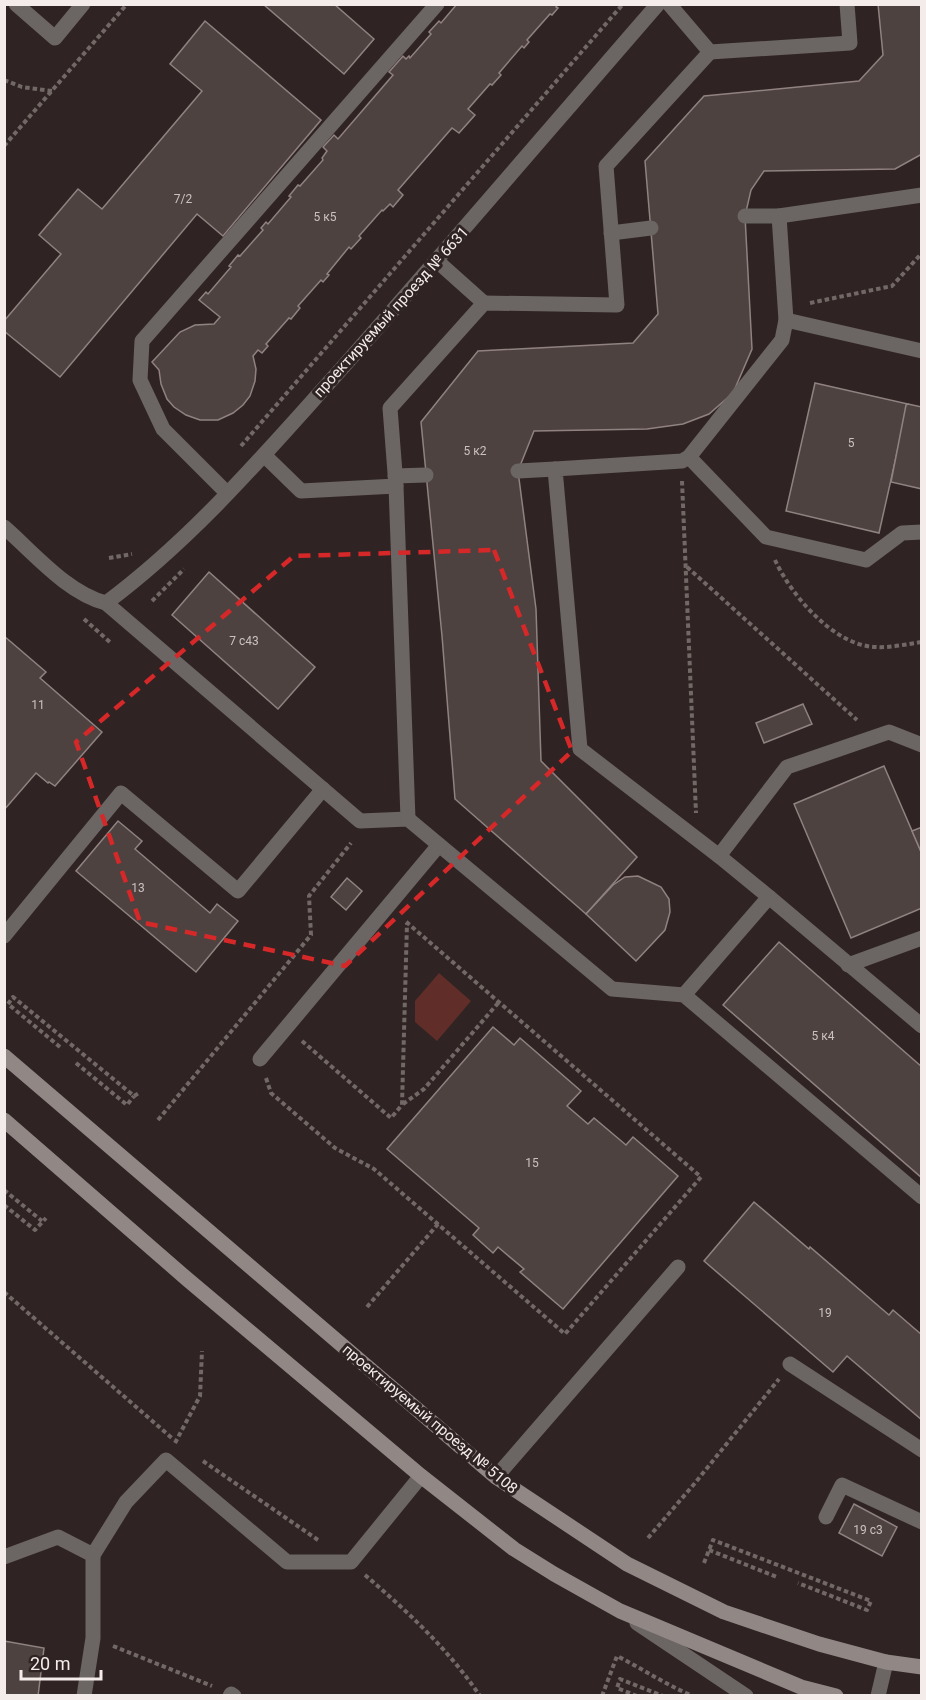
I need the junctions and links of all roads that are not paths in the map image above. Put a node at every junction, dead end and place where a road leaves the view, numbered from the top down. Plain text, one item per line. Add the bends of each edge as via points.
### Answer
1 (16, 4) edge
2 (83, 4) edge
3 (437, 4) edge
4 (658, 4) edge
5 (669, 4) edge
6 (847, 4) edge
7 (710, 52) junction
8 (921, 195) edge
9 (745, 216) dead end
10 (779, 216) junction
11 (651, 228) dead end
12 (611, 233) junction
13 (437, 261) junction
14 (484, 303) junction
15 (785, 314) junction
16 (921, 351) edge
17 (264, 455) junction
18 (685, 459) junction
19 (555, 469) junction
20 (518, 471) dead end
21 (426, 475) dead end
22 (395, 481) junction
23 (227, 493) junction
24 (4, 527) edge
25 (921, 532) edge
26 (106, 603) junction
27 (921, 745) edge
28 (323, 789) junction
29 (408, 819) junction
30 (439, 844) junction
31 (719, 856) junction
32 (769, 897) junction
33 (5, 933) edge
34 (921, 938) edge
35 (848, 965) junction
36 (684, 995) junction
37 (921, 1026) edge
38 (4, 1056) edge
39 (260, 1059) road end
40 (4, 1120) edge
41 (921, 1197) edge
42 (678, 1267) dead end
43 (790, 1364) road end
44 (921, 1450) edge
45 (421, 1476) junction
46 (496, 1477) junction
47 (826, 1517) dead end
48 (921, 1522) edge
49 (93, 1555) junction
50 (4, 1557) edge
51 (620, 1611) junction
52 (886, 1662) junction
53 (921, 1667) edge
54 (84, 1695) edge
55 (746, 1695) edge
56 (836, 1695) edge
57 (878, 1695) edge

1 - 2 street via 55,38
3 - 23 street via 142,341 140,380 163,429
4 - 13 street, проектируемый проезд № 6631
5 - 7 street
6 - 7 street via 850,43
7 - 12 street via 606,166
8 - 10 street
9 - 10 street
10 - 15 street
11 - 12 street
12 - 14 street via 617,305
13 - 14 street
13 - 17 street, проектируемый проезд № 6631
14 - 22 street via 390,408
15 - 16 street
15 - 18 street via 782,340
17 - 22 street via 301,491
17 - 23 street, проектируемый проезд № 6631
18 - 19 street
18 - 25 street via 766,537 866,560 902,533
19 - 20 street
19 - 31 street via 580,749
21 - 22 street
22 - 29 street
23 - 26 street, проектируемый проезд № 6631 via 195,527
24 - 26 street via 72,587
26 - 28 street
27 - 31 street via 889,732 787,767
28 - 29 street via 360,821
28 - 33 street via 238,891 120,793
29 - 30 street
30 - 36 street via 612,989
30 - 39 street
31 - 32 street
32 - 35 street
32 - 36 street
34 - 35 street
35 - 37 street
36 - 41 street
38 - 46 main road, проектируемый проезд № 5108
40 - 45 main road
42 - 46 street
43 - 44 street
45 - 49 street via 351,1562 287,1562 166,1460 126,1502
45 - 51 main road via 514,1549
46 - 52 main road, проектируемый проезд № 5108 via 627,1564 724,1612
47 - 48 street via 842,1485
49 - 50 street via 58,1537
49 - 54 street via 93,1638
51 - 55 street
51 - 56 main road via 801,1688
52 - 53 main road, проектируемый проезд № 5108
52 - 57 street

